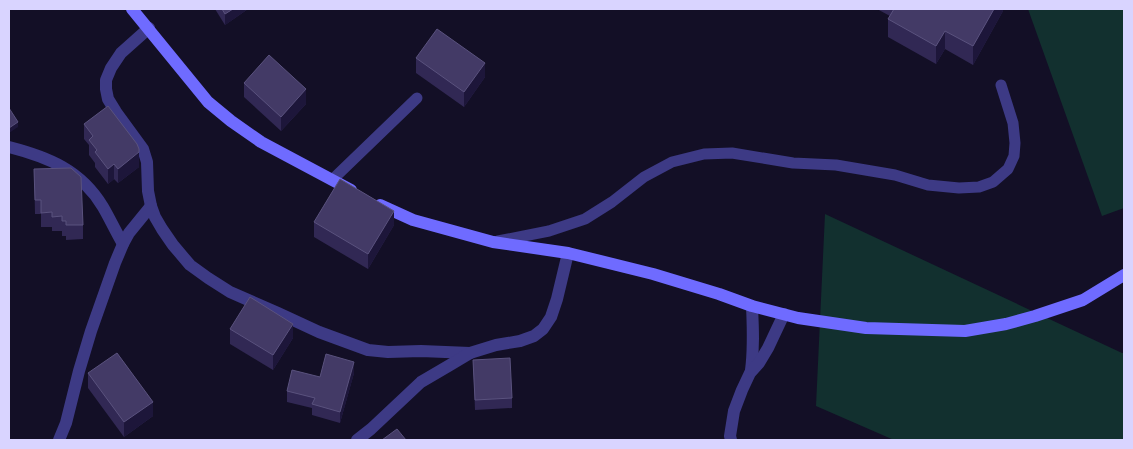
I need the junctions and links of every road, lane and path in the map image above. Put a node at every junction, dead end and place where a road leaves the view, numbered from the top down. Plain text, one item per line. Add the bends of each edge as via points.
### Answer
1 (132, 9) edge
2 (149, 28) junction
3 (1001, 85) dead end
4 (417, 98) dead end
5 (9, 147) edge
6 (332, 180) junction
7 (152, 206) junction
8 (493, 242) junction
9 (123, 244) junction
10 (568, 253) junction
11 (1124, 275) edge
12 (752, 306) junction
13 (784, 314) junction
14 (470, 353) junction
15 (750, 373) junction
16 (59, 440) edge
17 (357, 440) edge
18 (731, 440) edge

1 - 2 street
2 - 6 street via 208,102 261,142
2 - 7 street via 121,53 106,80 106,89 116,112 143,149
3 - 8 lane via 1013,124 1014,156 1008,169 993,182 979,187 928,185 894,175 836,165 793,163 732,153 704,154 672,162 644,177 585,219 549,231
4 - 6 lane
5 - 9 street via 42,157 78,176 103,206
6 - 8 street via 413,220
7 - 9 street
7 - 14 street via 172,246 190,265 230,292 368,350
8 - 10 street
9 - 16 street via 91,331
10 - 12 street via 653,274
10 - 14 street via 557,299 543,329 520,341
11 - 13 street via 1083,300 1006,324 965,331 866,328
12 - 13 street
12 - 15 street via 754,336
13 - 15 street via 768,348
14 - 17 street via 421,382
15 - 18 street via 734,411

